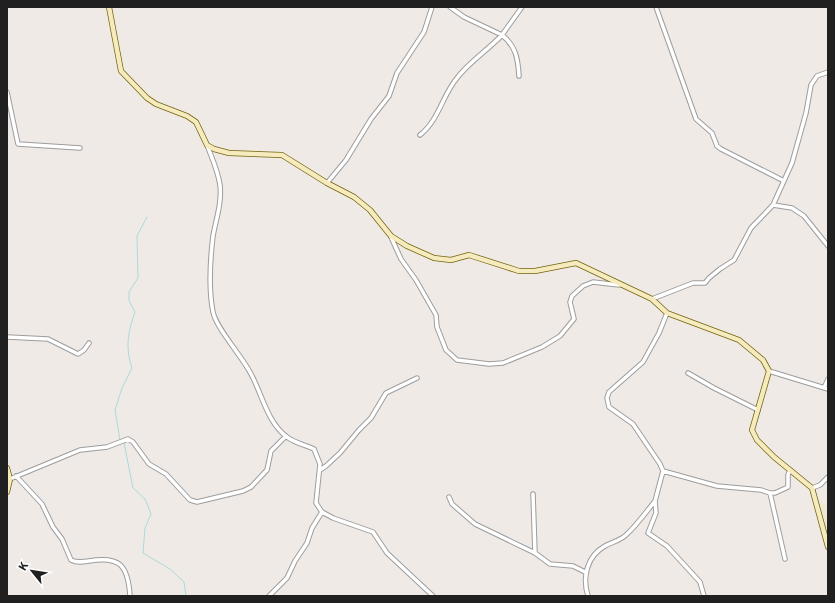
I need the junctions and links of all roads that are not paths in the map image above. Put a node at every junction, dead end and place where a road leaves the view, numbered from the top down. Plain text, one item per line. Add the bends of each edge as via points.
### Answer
1 (109, 7) edge
2 (432, 7) edge
3 (450, 7) edge
4 (522, 7) edge
5 (656, 7) edge
6 (502, 35) junction
7 (828, 72) edge
8 (519, 76) dead end
9 (7, 92) edge
10 (420, 134) dead end
11 (207, 144) junction
12 (80, 148) dead end
13 (784, 180) junction
14 (327, 183) junction
15 (773, 204) junction
16 (391, 236) junction
17 (828, 246) edge
18 (619, 285) junction
19 (652, 299) junction
20 (667, 313) junction
21 (7, 337) edge
22 (89, 343) dead end
23 (769, 371) junction
24 (688, 373) dead end
25 (417, 378) dead end
26 (828, 379) edge
27 (826, 388) edge
28 (758, 410) junction
29 (286, 436) junction
30 (7, 468) edge
31 (320, 470) junction
32 (790, 470) junction
33 (662, 471) junction
34 (16, 476) junction
35 (828, 477) edge
36 (10, 479) junction
37 (812, 488) junction
38 (7, 492) edge
39 (770, 493) junction
40 (533, 494) dead end
41 (449, 497) dead end
42 (655, 501) junction
43 (322, 512) junction
44 (828, 547) edge
45 (535, 553) junction
46 (784, 559) dead end
47 (585, 572) junction
48 (130, 596) edge
49 (269, 596) edge
50 (433, 596) edge
51 (588, 596) edge
52 (704, 596) edge

1 - 11 street via 121,71 147,98 196,122
2 - 14 street via 424,32 397,73 389,96 371,118 351,153
3 - 6 street via 464,17
4 - 6 street
5 - 13 street via 696,119 712,133 717,146
6 - 8 street via 517,55
6 - 10 street via 459,74 434,121
7 - 13 street via 817,76 811,85 792,163
9 - 12 street via 18,144
11 - 14 street via 228,153 282,155
11 - 29 street via 220,186 210,271 214,317 247,366 273,420
13 - 15 street
14 - 16 street via 354,197 370,210
15 - 17 street via 792,208 804,216
15 - 19 street via 751,228 734,260 709,278 706,284 693,283
16 - 18 street via 434,258 451,260 469,255 519,271 535,271 576,263
16 - 18 street via 400,259 416,280 436,315 437,327 446,350 457,360 503,363 542,347 560,336 574,319 570,302 572,296 583,286 592,282
18 - 19 street
19 - 20 street
20 - 23 street via 739,340 763,360
20 - 33 street via 643,362 609,392 607,398 609,407 633,424
21 - 22 street via 48,339 78,354
23 - 27 street
23 - 28 street
24 - 28 street
25 - 31 street via 386,393 371,418 340,453
26 - 27 street
28 - 32 street via 752,430 757,440
29 - 31 street via 314,449 319,459
29 - 34 street via 271,451 267,470 252,487 197,502 190,500 166,474 149,464 128,439 107,447 80,450
30 - 36 street
31 - 43 street via 316,503
32 - 37 street
32 - 39 street via 788,487
33 - 39 street via 717,486
33 - 42 street
34 - 36 street
34 - 48 street via 42,504 71,560 117,561 127,578
35 - 37 street via 820,485
36 - 38 street
37 - 44 street
39 - 46 street
40 - 45 street
41 - 45 street via 452,504 475,524
42 - 47 street via 626,535 604,546 596,554
42 - 52 street via 656,513 648,533 667,546 700,582
43 - 49 street via 287,578
43 - 50 street via 373,532 387,552
45 - 47 street via 550,564 573,566
47 - 51 street

